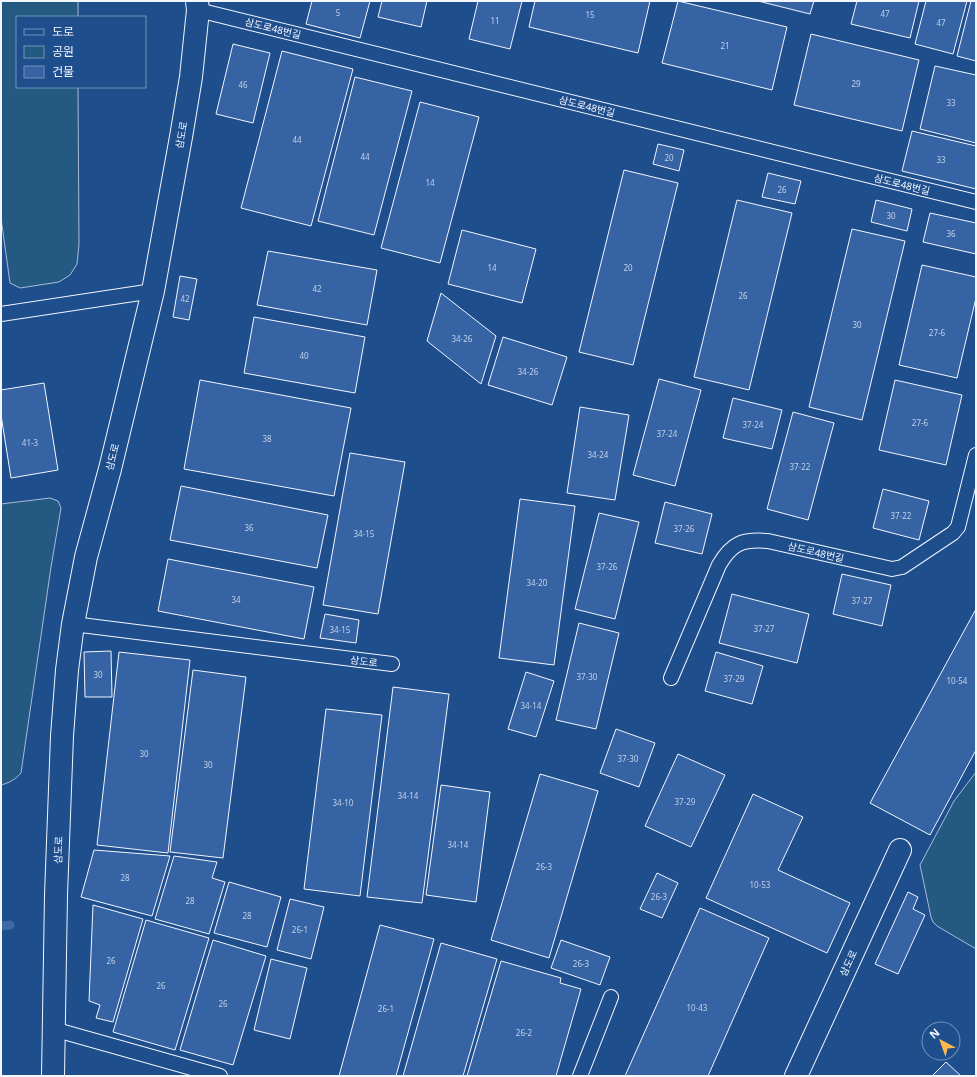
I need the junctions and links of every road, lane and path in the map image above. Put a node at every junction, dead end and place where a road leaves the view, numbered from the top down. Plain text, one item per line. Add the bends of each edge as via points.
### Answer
1 (198, 5) edge
2 (976, 202) edge
3 (153, 291) junction
4 (1, 314) edge
5 (976, 456) edge
6 (73, 624) junction
7 (392, 664) dead end
8 (671, 678) dead end
9 (900, 850) dead end
10 (611, 997) dead end
11 (53, 1029) junction
12 (53, 1076) edge
13 (220, 1076) edge
14 (580, 1076) edge
15 (796, 1076) edge

1 - 2 lane, 삼도로48번길
1 - 3 street, 삼도로 via 191,77
3 - 4 lane
3 - 6 street, 삼도로 via 86,557
5 - 8 lane, 삼도로48번길 via 958,527 902,567 892,569 768,541 749,541 734,546 719,565
6 - 7 lane, 삼도로
6 - 11 street, 삼도로 via 62,736
9 - 15 street, 삼도로
10 - 14 lane
11 - 12 street, 삼도로
11 - 13 lane

